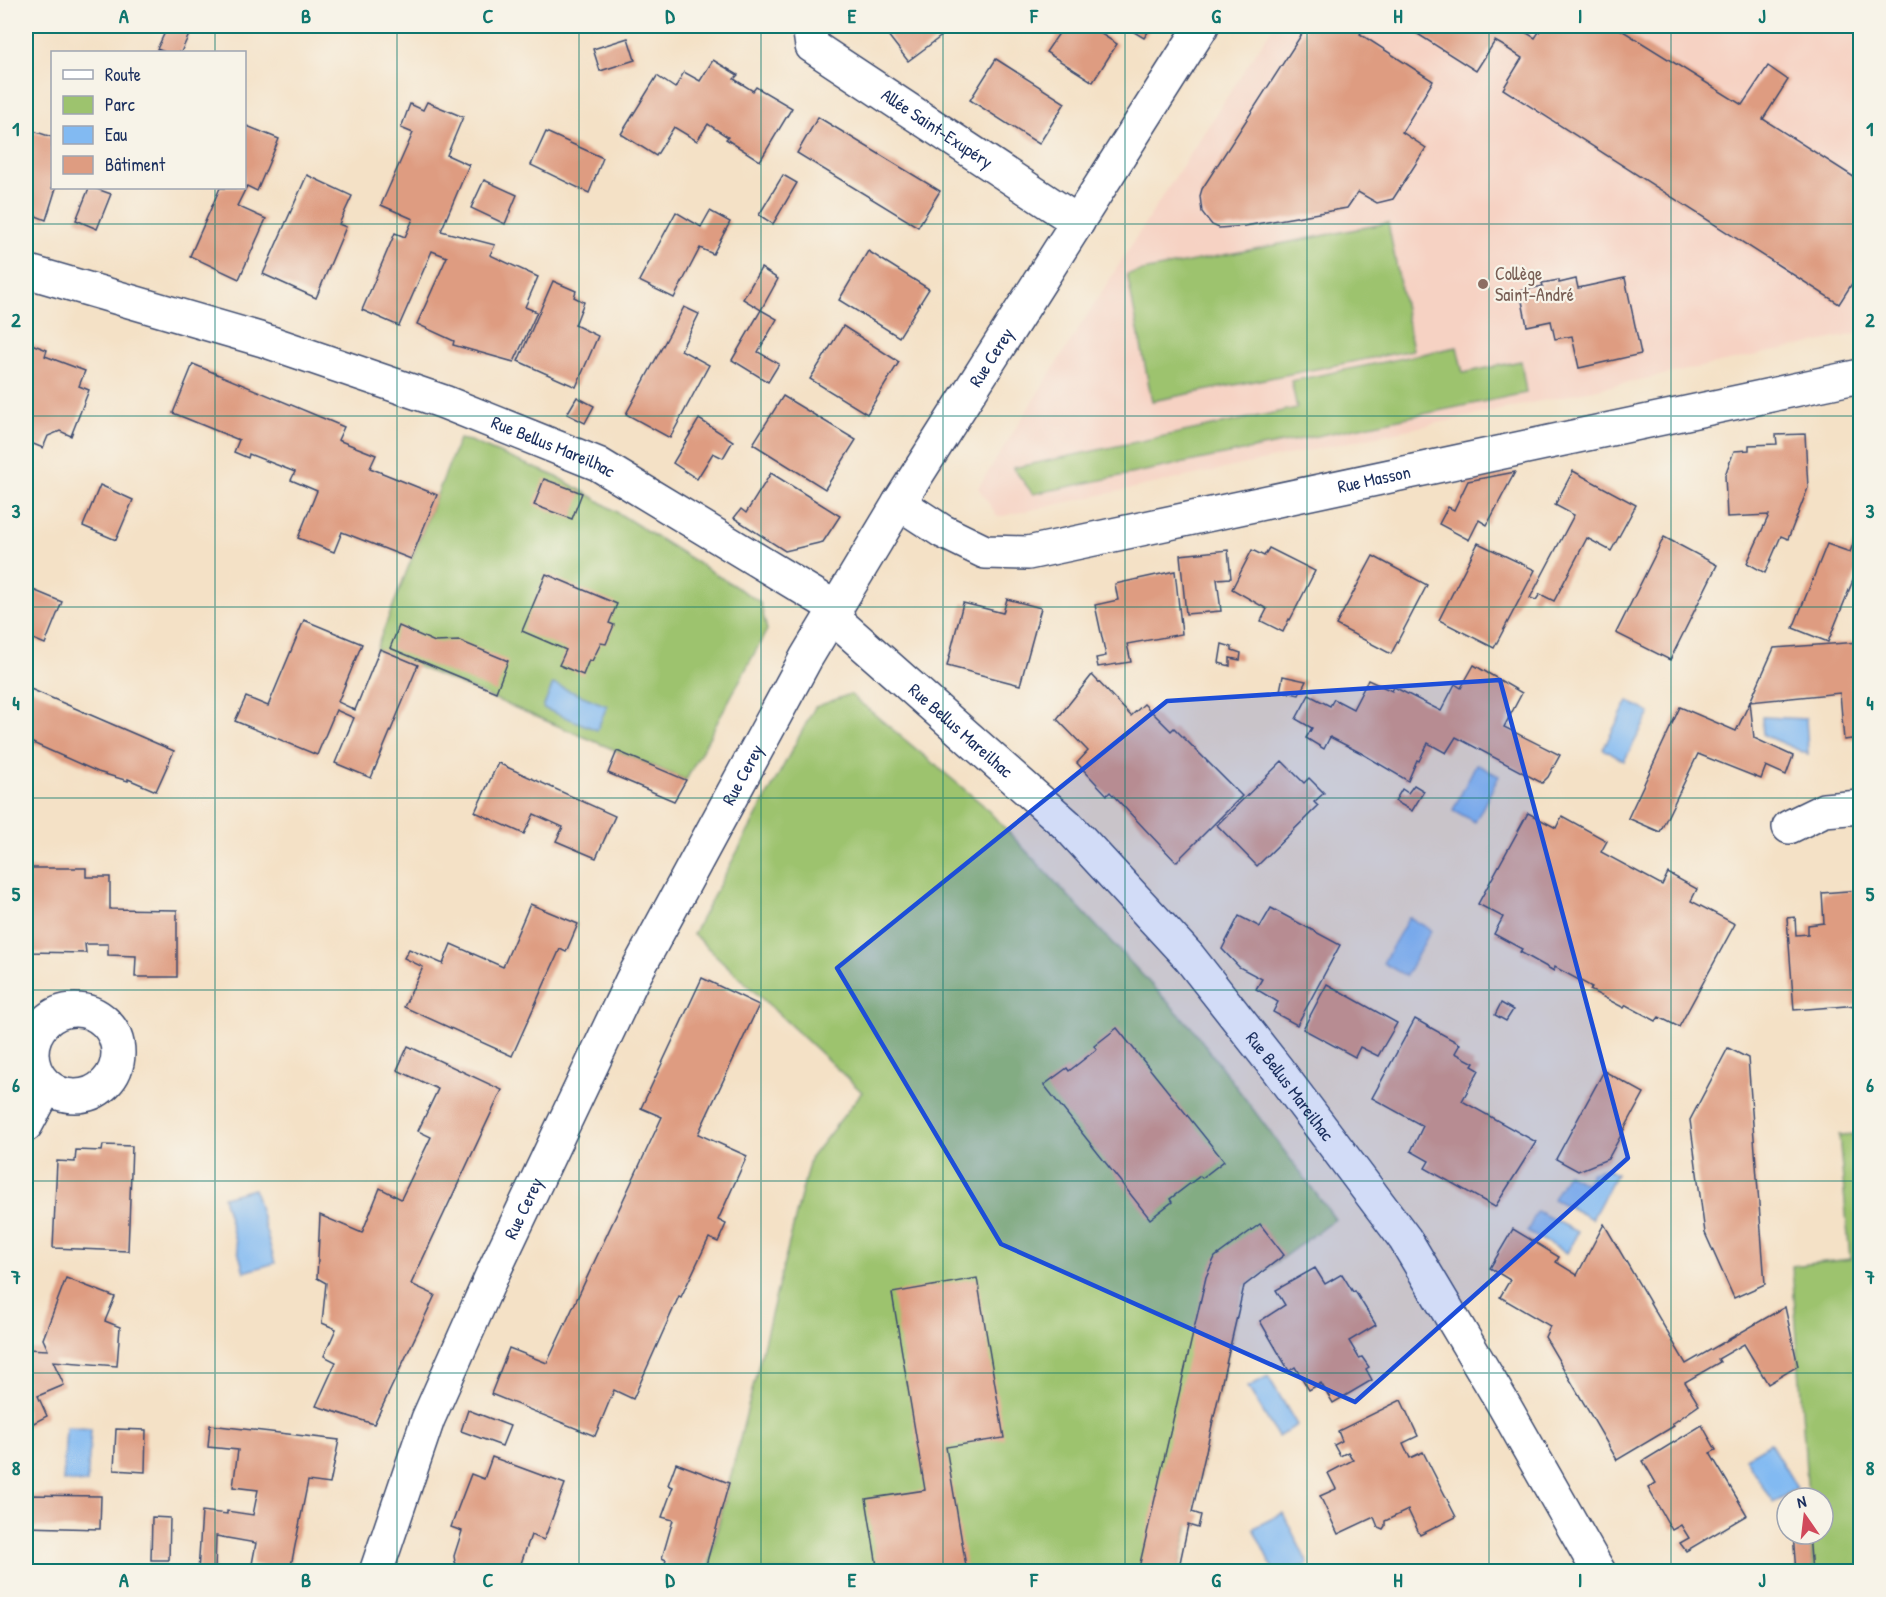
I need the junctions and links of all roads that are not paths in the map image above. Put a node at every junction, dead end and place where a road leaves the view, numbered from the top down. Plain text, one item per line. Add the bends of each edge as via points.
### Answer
1 (809, 26) edge
2 (1202, 26) edge
3 (1078, 222) junction
4 (26, 271) edge
5 (1860, 376) edge
6 (899, 503) junction
7 (836, 608) junction
8 (1860, 807) edge
9 (1789, 827) dead end
10 (48, 1086) dead end
11 (26, 1125) edge
12 (376, 1572) edge
13 (1599, 1572) edge

1 - 3 street, Allée Saint-Exupéry via 812,46
2 - 3 street, Rue Cerey
3 - 6 street, Rue Cerey
4 - 7 street, Rue Bellus Mareilhac via 263,340 444,402 598,464
5 - 6 street, Rue Masson via 1028,553 985,552 942,531
6 - 7 street, Rue Cerey
7 - 12 street, Rue Cerey via 632,980 428,1419
7 - 13 street, Rue Bellus Mareilhac via 839,624 1067,825 1189,957 1405,1239
8 - 9 street via 1824,810
10 - 11 street

